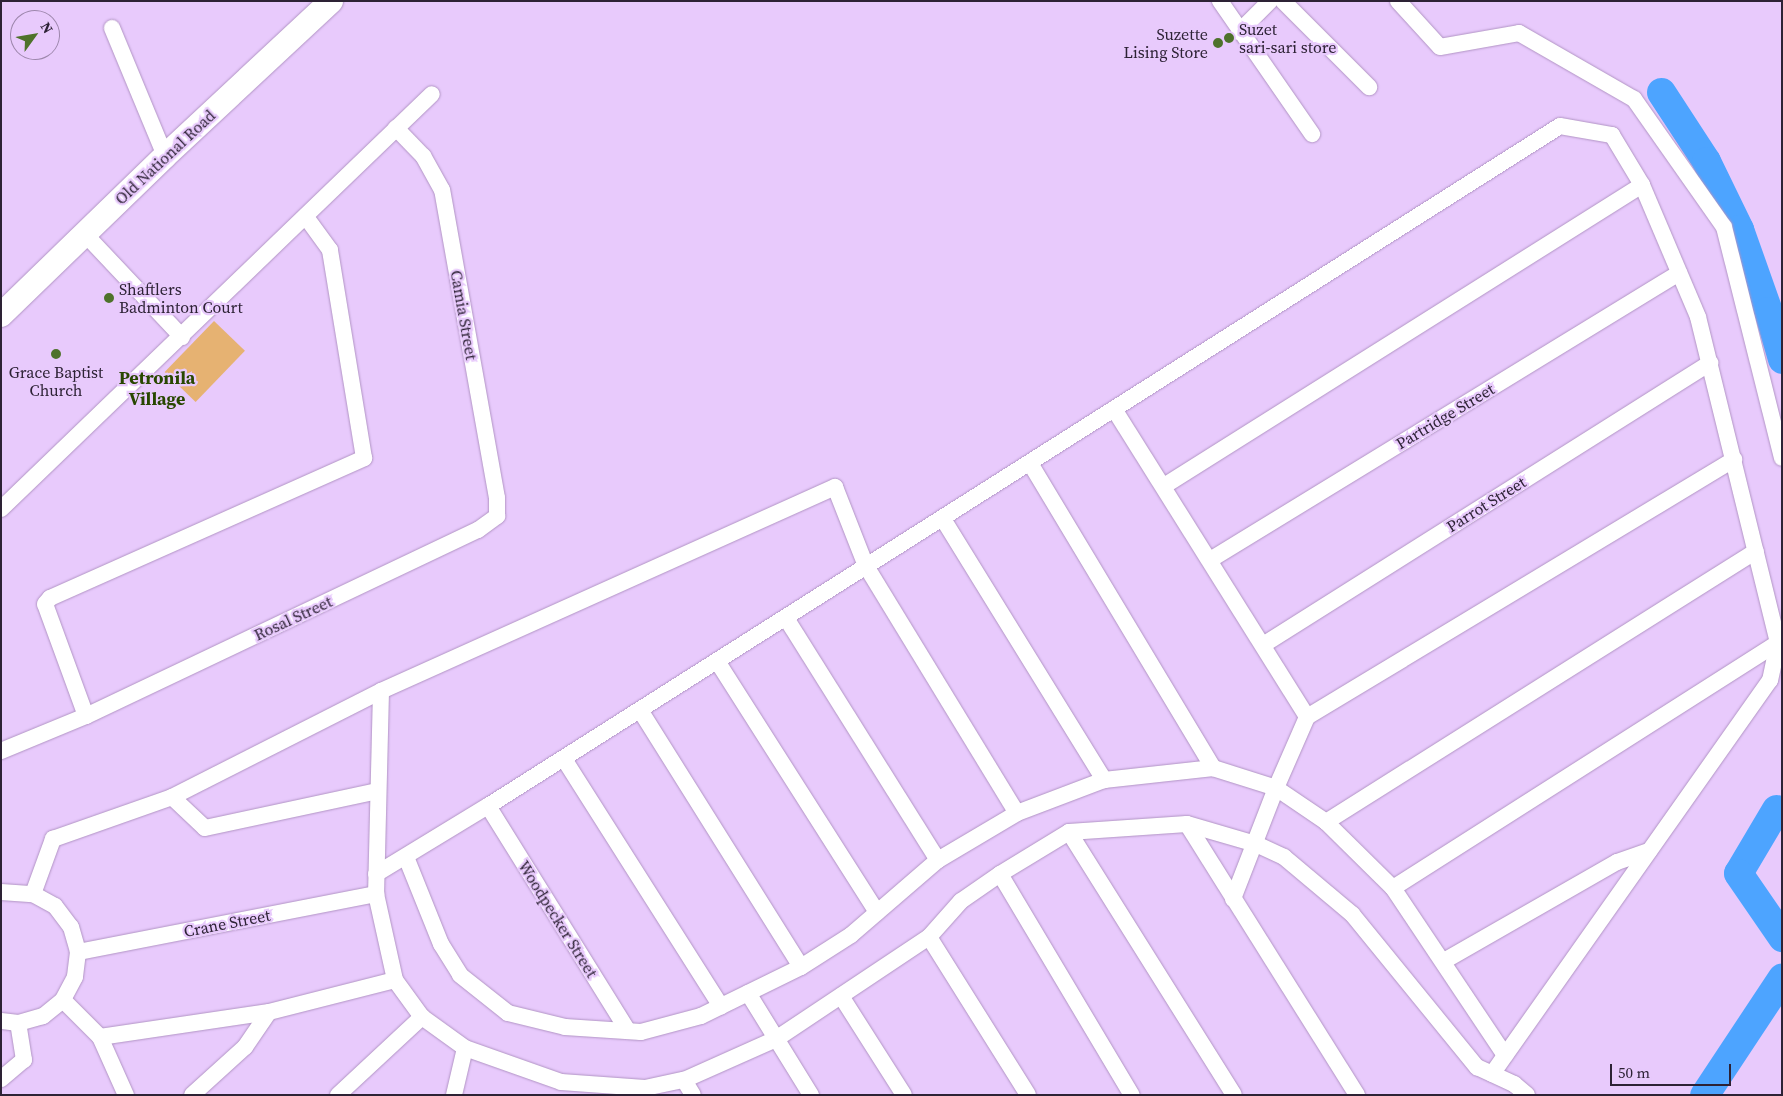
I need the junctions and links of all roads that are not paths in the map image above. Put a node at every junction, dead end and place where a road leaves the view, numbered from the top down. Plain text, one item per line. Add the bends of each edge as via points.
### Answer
1 (331, 1) edge
2 (1220, 1) edge
3 (1270, 1) edge
4 (1283, 1) edge
5 (1398, 1) edge
6 (112, 28) dead end
7 (1239, 32) junction
8 (1368, 86) dead end
9 (432, 94) dead end
10 (396, 128) junction
11 (1312, 134) dead end
12 (165, 156) junction
13 (1642, 186) junction
14 (306, 217) junction
15 (84, 233) junction
16 (1679, 273) junction
17 (1, 315) edge
18 (182, 337) junction
19 (1710, 363) junction
20 (1114, 409) junction
21 (1734, 458) junction
22 (1782, 458) edge
23 (1030, 463) junction
24 (1164, 486) junction
25 (1, 509) edge
26 (497, 516) joint
27 (942, 519) junction
28 (1756, 551) junction
29 (1210, 560) junction
30 (866, 566) junction
31 (786, 618) junction
32 (1778, 643) junction
33 (1263, 645) junction
34 (718, 661) junction
35 (381, 691) junction
36 (640, 710) junction
37 (86, 716) junction
38 (1307, 717) junction
39 (1, 750) edge
40 (564, 759) junction
41 (1213, 768) junction
42 (1104, 780) junction
43 (1276, 788) junction
44 (377, 791) junction
45 (172, 797) junction
46 (488, 806) junction
47 (1017, 813) junction
48 (1326, 822) junction
49 (1187, 824) junction
50 (1069, 832) junction
51 (1256, 844) junction
52 (1649, 851) junction
53 (406, 857) junction
54 (938, 860) junction
55 (376, 874) junction
56 (1000, 874) junction
57 (1393, 888) junction
58 (1, 892) edge
59 (33, 894) junction
60 (376, 894) junction
61 (1234, 899) junction
62 (877, 912) junction
63 (929, 937) junction
64 (78, 952) junction
65 (1444, 961) junction
66 (801, 967) junction
67 (395, 980) junction
68 (748, 993) junction
69 (841, 996) junction
70 (63, 1000) junction
71 (721, 1006) junction
72 (268, 1012) junction
73 (422, 1016) junction
74 (1, 1021) edge
75 (18, 1023) junction
76 (628, 1031) junction
77 (100, 1037) junction
78 (776, 1040) junction
79 (465, 1048) junction
80 (1505, 1056) junction
81 (1492, 1074) junction
82 (1, 1079) edge
83 (684, 1080) junction
84 (559, 1088) edge
85 (644, 1092) edge
86 (126, 1095) edge
87 (192, 1095) edge
88 (338, 1095) edge
89 (454, 1095) edge
90 (692, 1095) edge
91 (811, 1095) edge
92 (904, 1095) edge
93 (1028, 1095) edge
94 (1132, 1095) edge
95 (1234, 1095) edge
96 (1357, 1095) edge
97 (1527, 1095) edge

1 - 12 main road, Old National Road
2 - 7 street
3 - 7 street
4 - 8 street
5 - 22 street via 1440,47 1519,33 1634,99 1724,226
6 - 12 street
7 - 11 street
9 - 10 street
10 - 14 street
10 - 26 street, Camia Street via 423,156 442,190 497,498
12 - 15 main road, Old National Road
13 - 16 street
13 - 20 street via 1612,135 1560,126
13 - 24 street
14 - 18 street
14 - 37 street via 330,250 364,458 50,598 45,604
15 - 17 main road, Old National Road
15 - 18 street
16 - 19 street via 1698,317
16 - 29 street, Partridge Street
18 - 25 street
19 - 21 street
19 - 33 street, Parrot Street
20 - 23 street
20 - 24 street
21 - 28 street
21 - 38 street
23 - 27 street
23 - 41 street
24 - 29 street
26 - 37 street, Rosal Street via 478,530
27 - 30 street
27 - 42 street
28 - 32 street
28 - 48 street
29 - 33 street
30 - 31 street
30 - 35 street via 835,487
30 - 47 street
31 - 34 street
31 - 54 street
32 - 52 street via 1770,680
32 - 57 street
33 - 38 street
34 - 36 street
34 - 62 street
35 - 44 street
35 - 45 street
36 - 40 street
36 - 66 street
37 - 39 street, Rosal Street
38 - 43 street
40 - 46 street
40 - 71 street
41 - 42 street
41 - 43 street
42 - 47 street
43 - 48 street
43 - 51 street
44 - 45 street via 205,828
44 - 55 street
45 - 59 street via 52,839
46 - 53 street
46 - 76 street, Woodpecker Street
47 - 54 street
48 - 57 street
49 - 50 street
49 - 51 street
49 - 61 street
50 - 56 street
50 - 95 street
51 - 61 street
51 - 81 street via 1284,857 1352,914 1477,1067
52 - 65 street via 1617,862
52 - 80 street
53 - 55 street
53 - 76 street via 441,944 460,974 508,1013 565,1027
54 - 62 street
55 - 60 street
56 - 63 street via 961,901
56 - 94 street
57 - 65 street
58 - 59 street
59 - 64 street via 55,906 71,927
60 - 64 street, Crane Street
60 - 67 street
61 - 96 street
62 - 66 street via 851,935
63 - 69 street
63 - 93 street
64 - 70 street via 75,977
65 - 80 street
66 - 68 street
67 - 72 street
67 - 73 street
68 - 71 street
68 - 78 street
69 - 78 street
69 - 92 street
70 - 75 street via 43,1016
70 - 77 street
71 - 76 street via 701,1016 642,1032
72 - 77 street
72 - 87 street via 245,1048
73 - 79 street
73 - 88 street
74 - 75 street
75 - 82 street via 24,1060
77 - 86 street
78 - 83 street
78 - 91 street
79 - 84 street
79 - 89 street
80 - 81 street
81 - 97 street via 1514,1084
83 - 85 street
83 - 90 street
84 - 85 street

